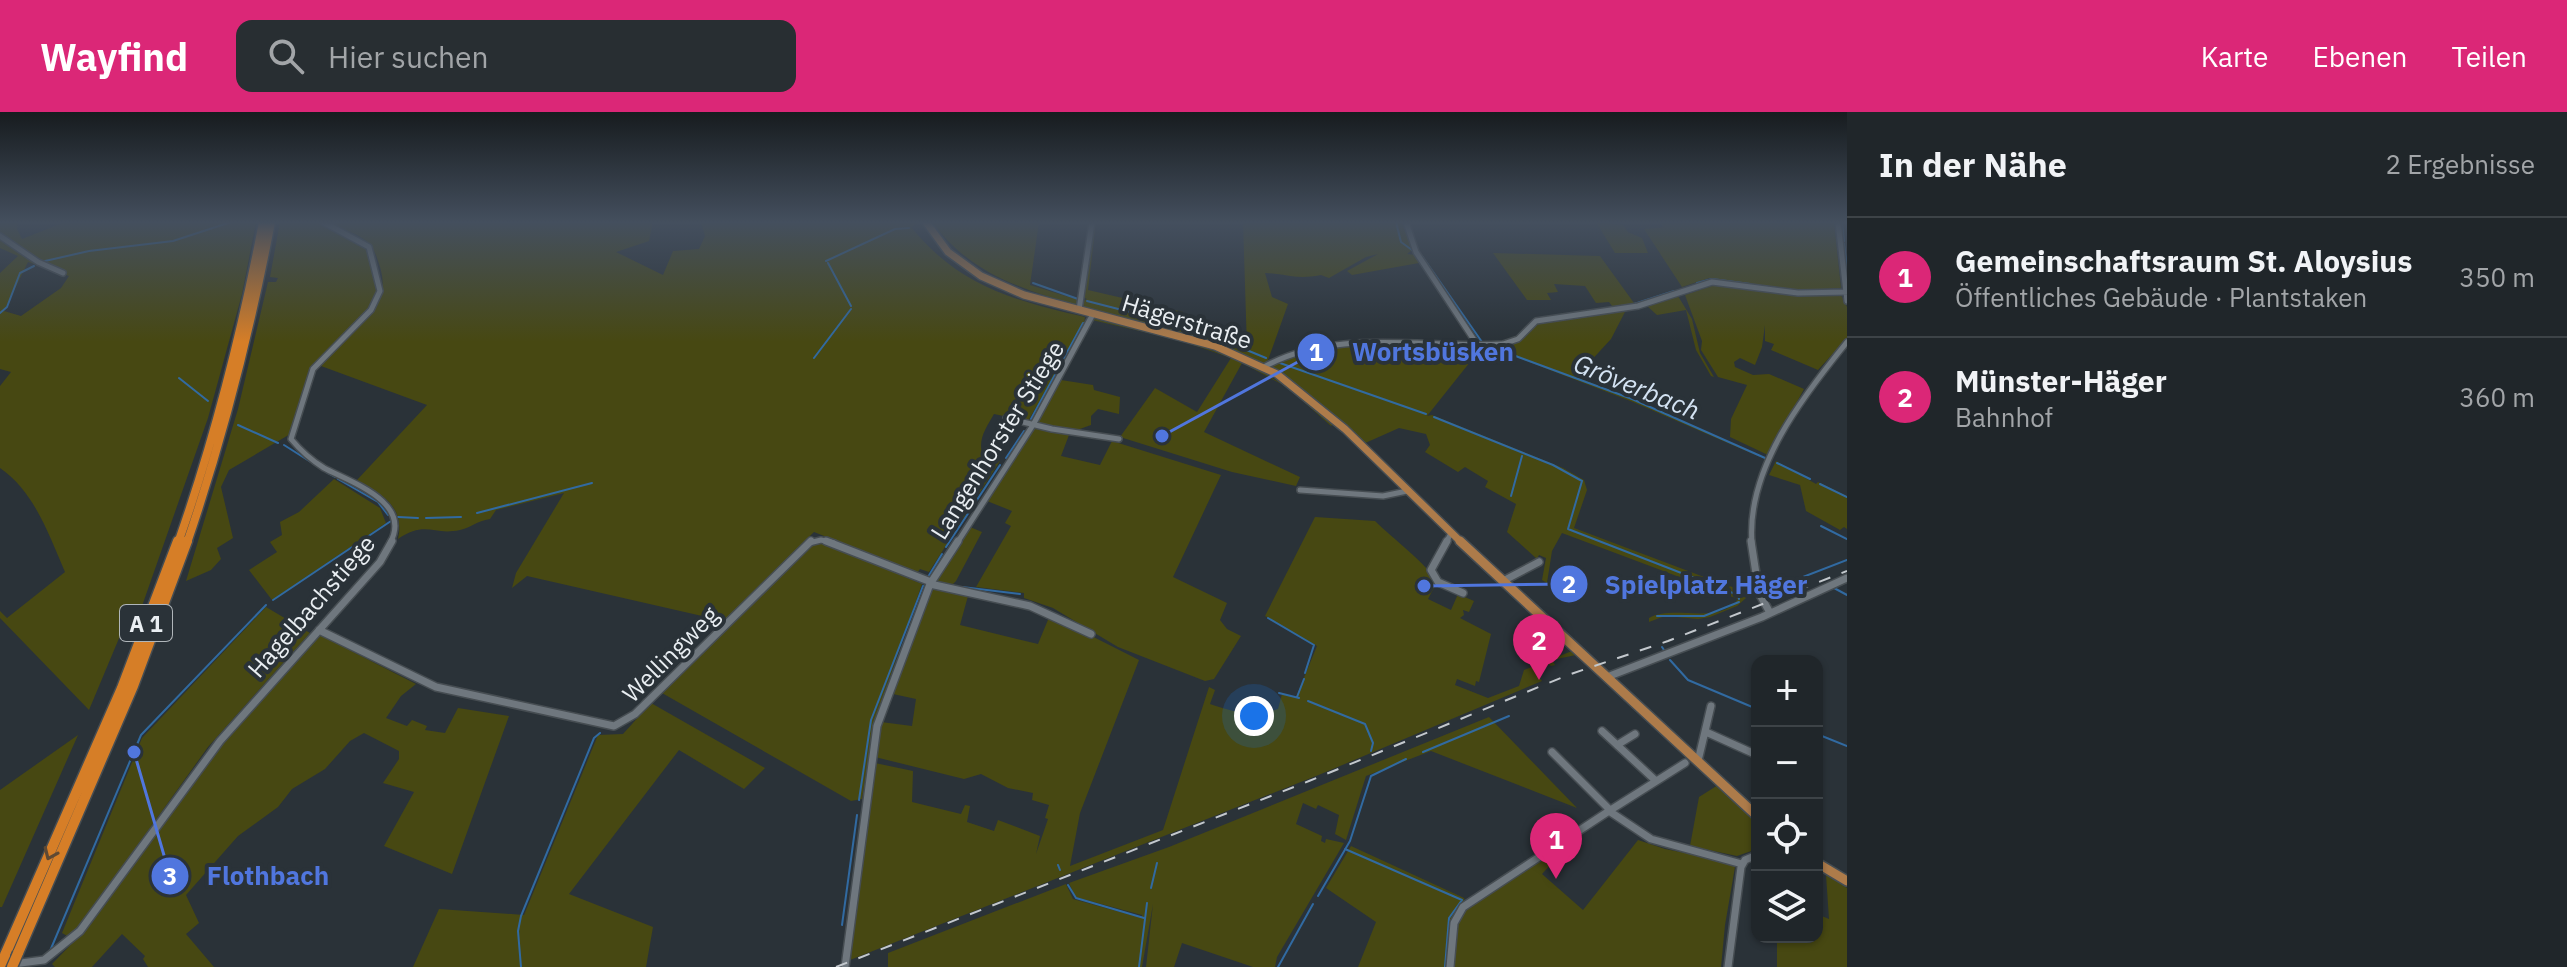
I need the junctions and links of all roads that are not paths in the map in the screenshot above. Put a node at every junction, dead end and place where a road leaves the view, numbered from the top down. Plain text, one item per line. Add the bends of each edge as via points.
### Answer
1 (36, 262) edge
2 (259, 262) edge
3 (261, 262) edge
4 (373, 262) edge
5 (960, 262) edge
6 (1086, 262) edge
7 (1422, 262) edge
8 (1843, 262) edge
9 (63, 273) dead end
10 (257, 278) junction
11 (1846, 292) edge
12 (1847, 301) edge
13 (1079, 310) junction
14 (1093, 314) junction
15 (1847, 342) edge
16 (1478, 346) junction
17 (1264, 367) junction
18 (1006, 418) dead end
19 (1033, 425) junction
20 (1119, 439) dead end
21 (1300, 490) dead end
22 (1407, 491) junction
23 (1451, 533) junction
24 (1539, 562) dead end
25 (1847, 578) edge
26 (1503, 581) junction
27 (930, 583) junction
28 (1463, 593) dead end
29 (1769, 611) junction
30 (319, 630) junction
31 (1091, 634) dead end
32 (1607, 677) junction
33 (1711, 706) dead end
34 (1602, 731) dead end
35 (1706, 732) junction
36 (1635, 734) dead end
37 (1617, 745) junction
38 (1552, 752) dead end
39 (1751, 752) edge
40 (1698, 761) junction
41 (1685, 763) dead end
42 (1656, 781) junction
43 (1751, 810) edge
44 (1610, 811) junction
45 (1751, 859) edge
46 (1742, 864) junction
47 (1823, 867) edge
48 (1847, 881) edge
49 (6, 960) edge
50 (12, 967) edge
51 (845, 967) edge
52 (1450, 967) edge
53 (1728, 967) edge

1 - 9 street
2 - 10 highway, A 1
3 - 10 highway, A 1
4 - 30 street, Hagelbachstiege via 380,291 371,310 313,369 291,439 306,455 386,502 395,531 380,562
5 - 13 main road, Hägerstraße via 1016,292
6 - 13 street
7 - 16 street
8 - 11 street
10 - 49 highway, A 1 via 161,585
11 - 12 street
11 - 16 street via 1803,293 1712,282 1638,306 1538,320 1516,340
13 - 14 main road, Hägerstraße
14 - 17 main road, Hägerstraße via 1200,340
14 - 19 street, Langenhorster Stiege
15 - 29 street via 1811,386 1772,458 1754,505 1751,547 1761,601
16 - 17 street via 1335,346 1302,351
17 - 22 main road, Hägerstraße via 1317,403
18 - 19 street
19 - 20 street
19 - 27 street, Langenhorster Stiege
21 - 22 street via 1390,497
22 - 23 main road, Hägerstraße
23 - 26 main road, Hägerstraße
23 - 28 street via 1431,570 1438,582
24 - 26 street
25 - 29 street
26 - 32 main road, Hägerstraße
27 - 30 street, Wellingweg via 834,543 811,541 631,718 614,726 436,687
27 - 31 street via 1027,603
27 - 51 street, Langenhorster Stiege via 877,726
29 - 32 street
30 - 49 street, Hagelbachstiege via 220,741 80,931 44,960
32 - 40 main road, Hägerstraße
33 - 35 street
34 - 37 street
35 - 39 street
35 - 40 street
36 - 37 street
37 - 42 street
38 - 44 street
40 - 43 main road, Hägerstraße
41 - 42 street
42 - 44 street
44 - 46 street via 1651,841
44 - 52 street via 1468,903 1454,923
45 - 46 street
46 - 53 street
47 - 48 main road
49 - 50 highway, A 1, bridge

